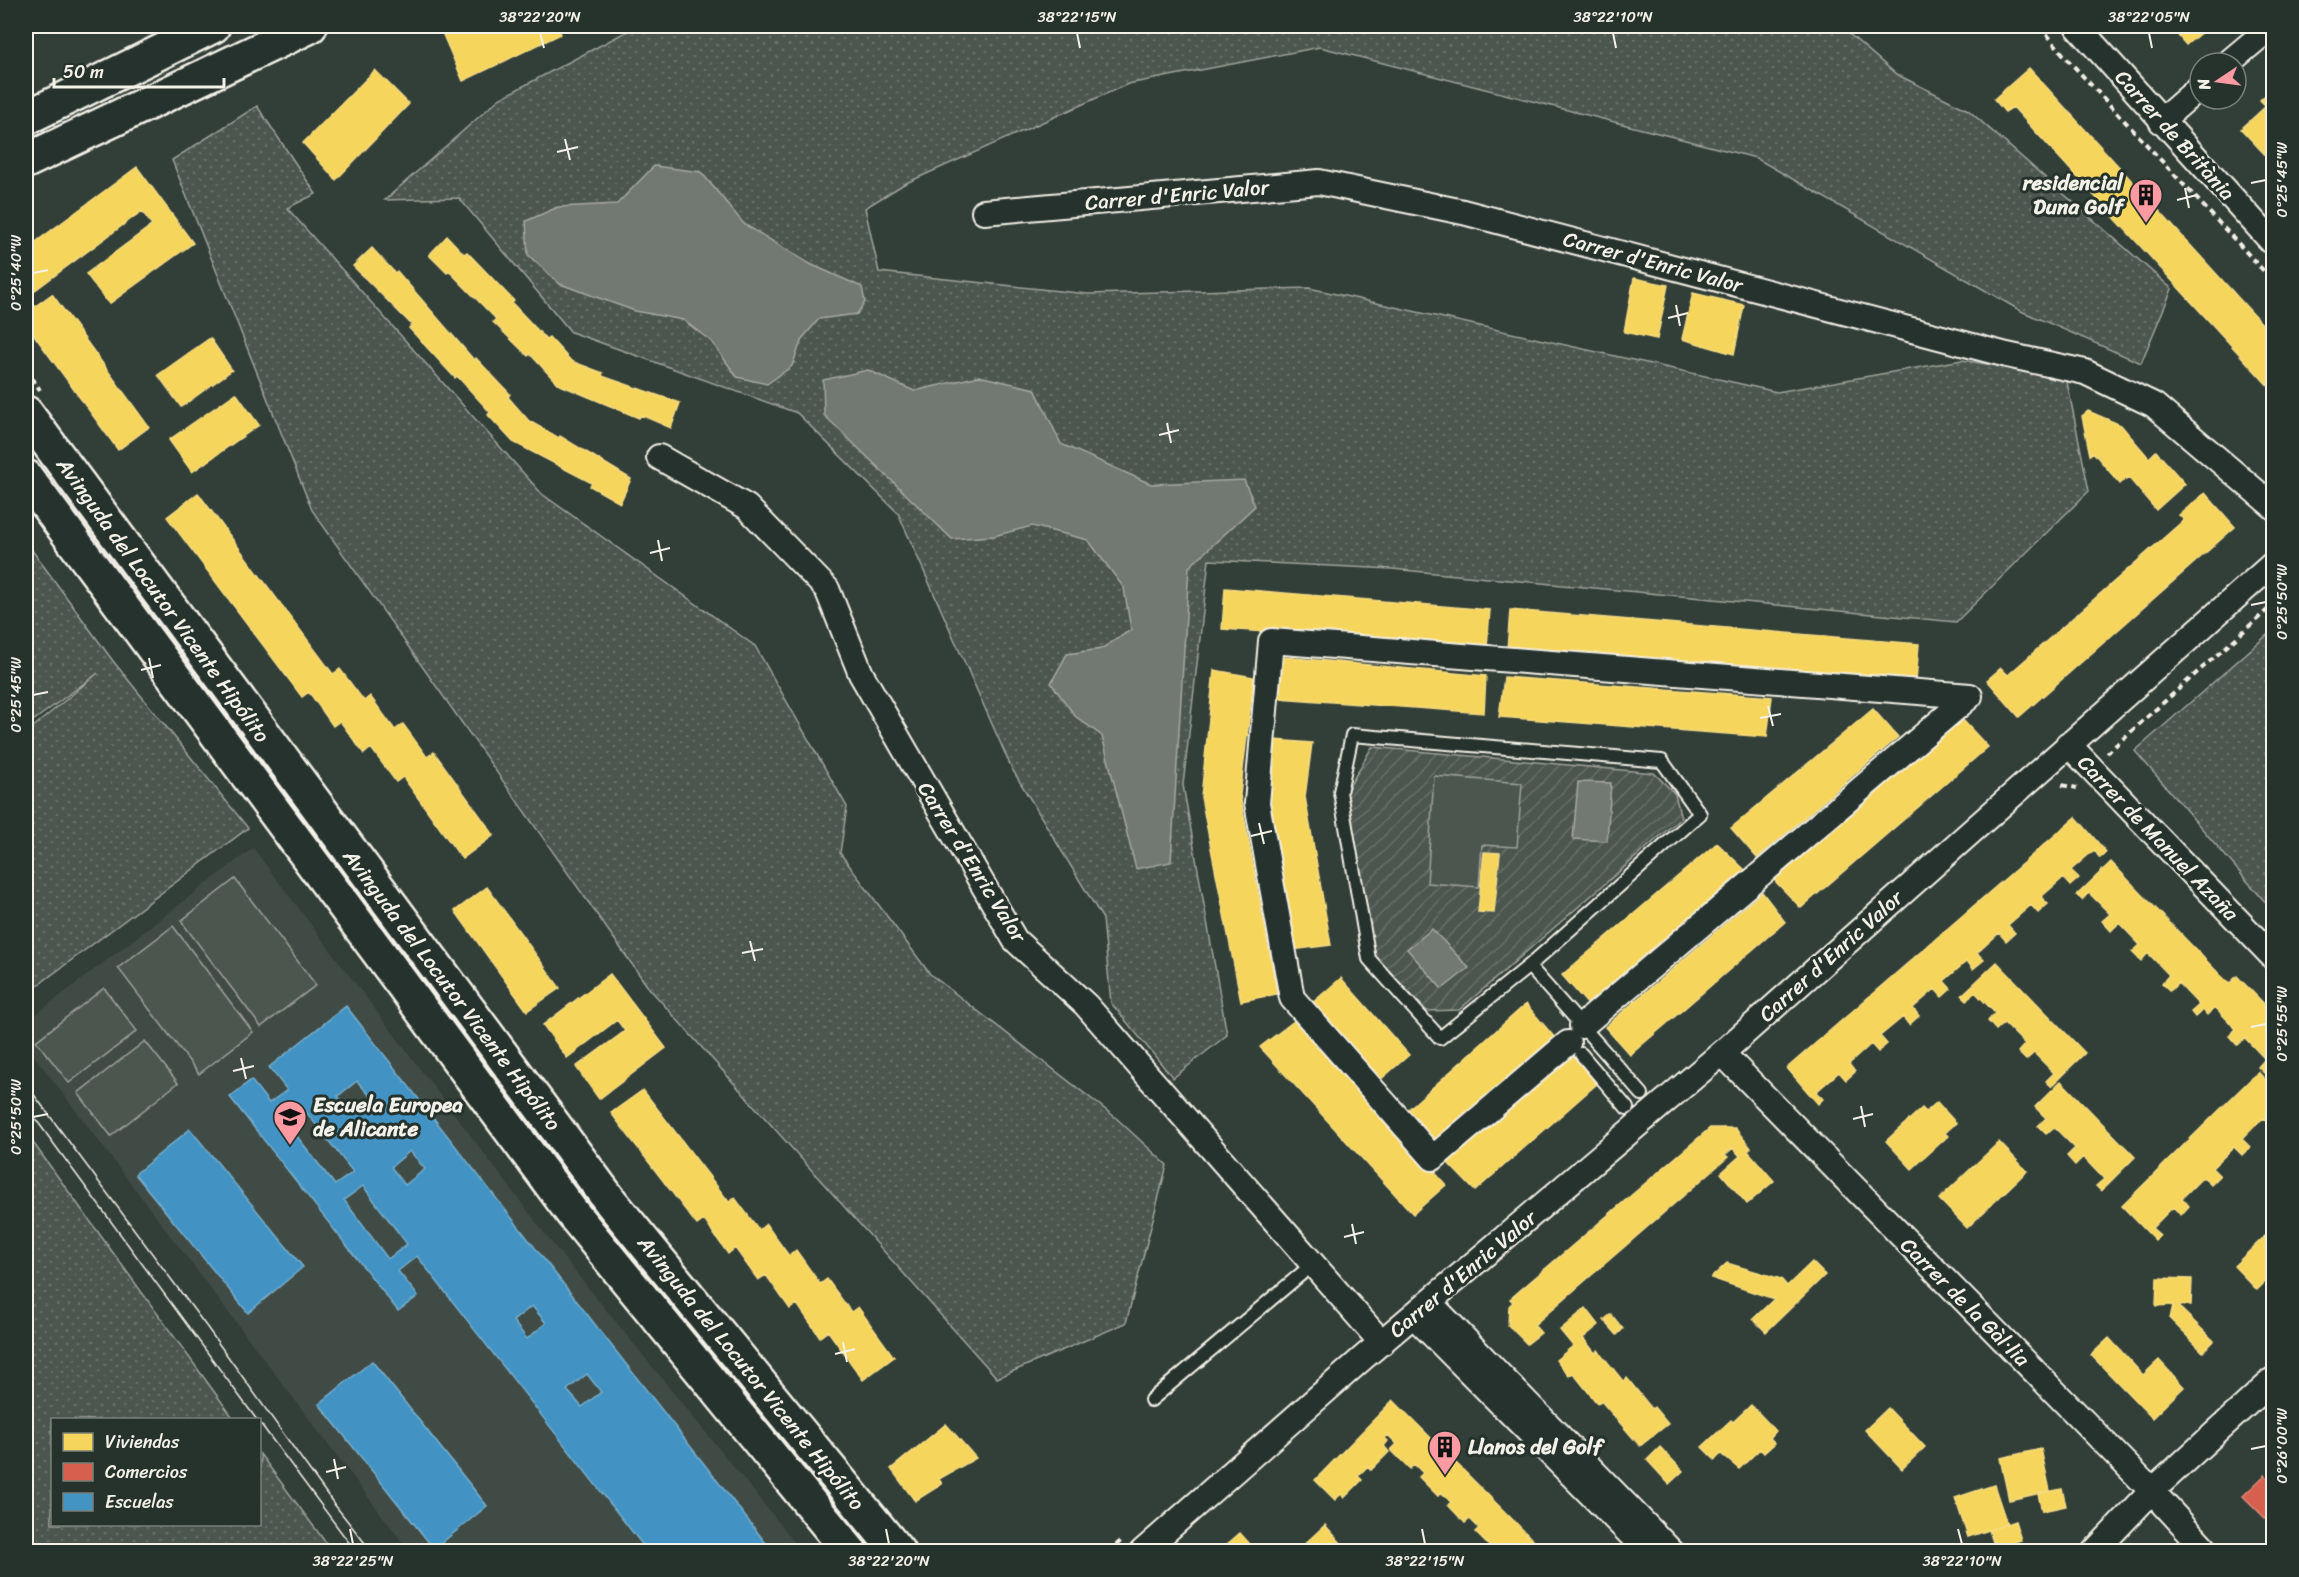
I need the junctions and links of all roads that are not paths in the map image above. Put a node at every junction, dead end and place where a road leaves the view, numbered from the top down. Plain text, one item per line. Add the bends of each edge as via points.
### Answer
1 (213, 26) edge
2 (310, 26) edge
3 (2077, 26) edge
4 (2272, 26) edge
5 (2242, 51) edge
6 (2188, 97) edge
7 (26, 118) edge
8 (2161, 121) junction
9 (26, 161) edge
10 (984, 212) dead end
11 (2274, 244) edge
12 (26, 413) edge
13 (659, 457) dead end
14 (26, 477) edge
15 (2274, 507) edge
16 (2274, 563) edge
17 (2068, 744) junction
18 (2274, 958) edge
19 (1529, 966) junction
20 (1577, 1041) junction
21 (1722, 1053) junction
22 (1642, 1094) dead end
23 (1627, 1108) dead end
24 (1313, 1264) junction
25 (1422, 1310) junction
26 (1382, 1342) junction
27 (2274, 1379) edge
28 (1151, 1400) dead end
29 (2152, 1491) junction
30 (850, 1551) edge
31 (898, 1551) edge
32 (1142, 1551) edge
33 (1648, 1551) edge
34 (1672, 1551) edge
35 (2094, 1551) edge
36 (2208, 1551) edge

1 - 7 main road
2 - 9 main road
3 - 8 street, Carrer de Britània
4 - 5 street
6 - 8 street
8 - 11 street, Carrer de Britània
10 - 15 street, Carrer d'Enric Valor via 1319,182 1463,212 2007,356 2085,372 2154,405
12 - 31 main road, Avinguda del Locutor Vicente Hipólito via 611,1202
13 - 24 street, Carrer d'Enric Valor via 747,507 827,589 861,674 1015,940 1086,1005
14 - 30 main road, Avinguda del Locutor Vicente Hipólito via 573,1214
16 - 17 street, Carrer d'Enric Valor
17 - 18 street, Carrer de Manuel Azaña
17 - 21 street, Carrer d'Enric Valor
19 - 19 lane via 1700,814 1662,761 1352,735 1340,792 1368,959 1440,1038
19 - 20 lane
20 - 20 street via 1433,1158 1292,998 1257,803 1271,641 1970,696
20 - 22 lane
20 - 23 lane
21 - 25 street, Carrer d'Enric Valor
21 - 29 street, Carrer de la Gàl·lia
24 - 26 street, Carrer d'Enric Valor
24 - 28 lane
25 - 26 street, Carrer d'Enric Valor
25 - 33 street
25 - 34 street
26 - 32 street, Carrer d'Enric Valor
27 - 29 street
29 - 35 street
29 - 36 street, Carrer de la Gàl·lia

